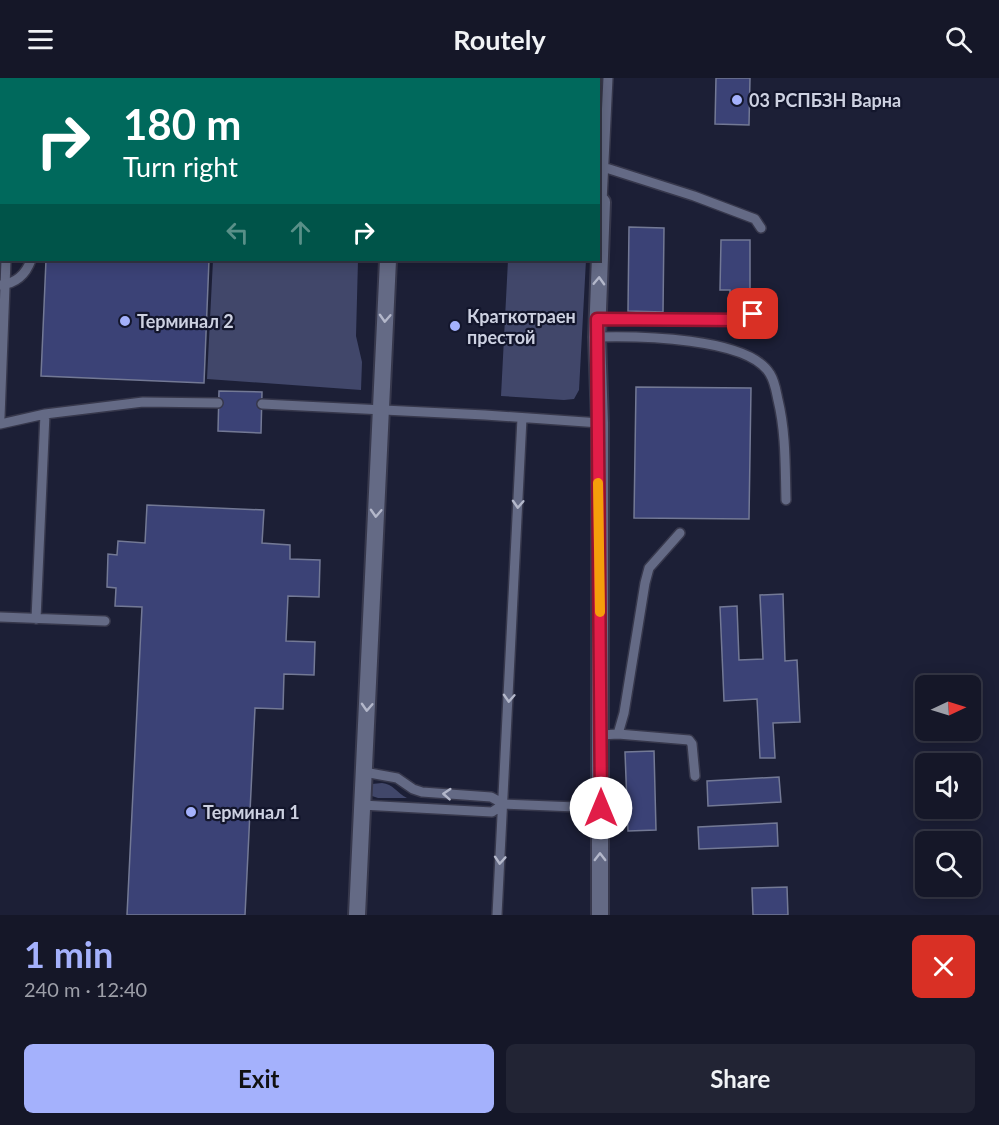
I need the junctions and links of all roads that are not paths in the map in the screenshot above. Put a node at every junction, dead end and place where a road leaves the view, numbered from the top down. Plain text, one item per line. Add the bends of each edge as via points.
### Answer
1 (608, 78) edge
2 (603, 167) junction
3 (600, 202) edge
4 (761, 228) dead end
5 (6, 261) edge
6 (31, 261) edge
7 (388, 261) edge
8 (598, 261) edge
9 (2, 285) edge
10 (756, 309) dead end
11 (597, 319) junction
12 (597, 337) junction
13 (219, 402) dead end
14 (261, 404) dead end
15 (381, 409) junction
16 (45, 414) junction
17 (0, 417) edge
18 (522, 418) junction
19 (600, 423) junction
20 (0, 424) edge
21 (786, 500) dead end
22 (680, 533) dead end
23 (0, 617) edge
24 (36, 618) junction
25 (105, 621) dead end
26 (609, 735) junction
27 (364, 772) junction
28 (695, 776) dead end
29 (504, 804) junction
30 (362, 805) junction
31 (601, 808) junction
32 (357, 915) edge
33 (497, 915) edge
34 (600, 915) edge

1 - 2 lane
2 - 3 lane
2 - 4 lane via 755,219
5 - 9 lane
6 - 9 lane via 19,279
7 -> 15 street
11 -> 8 street
9 - 17 lane
10 - 11 lane via 747,320
11 - 12 street
12 - 19 street
12 - 21 lane via 640,336 697,343 731,349 763,364 774,382 783,419
13 - 16 lane via 143,402
14 - 15 lane
15 - 18 lane
15 -> 27 street
16 - 20 lane
16 - 24 lane
18 - 19 lane
18 -> 29 lane
19 - 26 street via 598,489
22 - 26 lane via 649,568 624,713
23 - 24 lane
24 - 25 lane
26 - 28 lane via 689,740
26 - 31 street
29 -> 27 lane via 491,797 422,792 397,778
27 - 30 street
29 - 30 lane via 492,812
29 - 31 lane
29 -> 33 lane
30 - 32 street
34 -> 31 street

